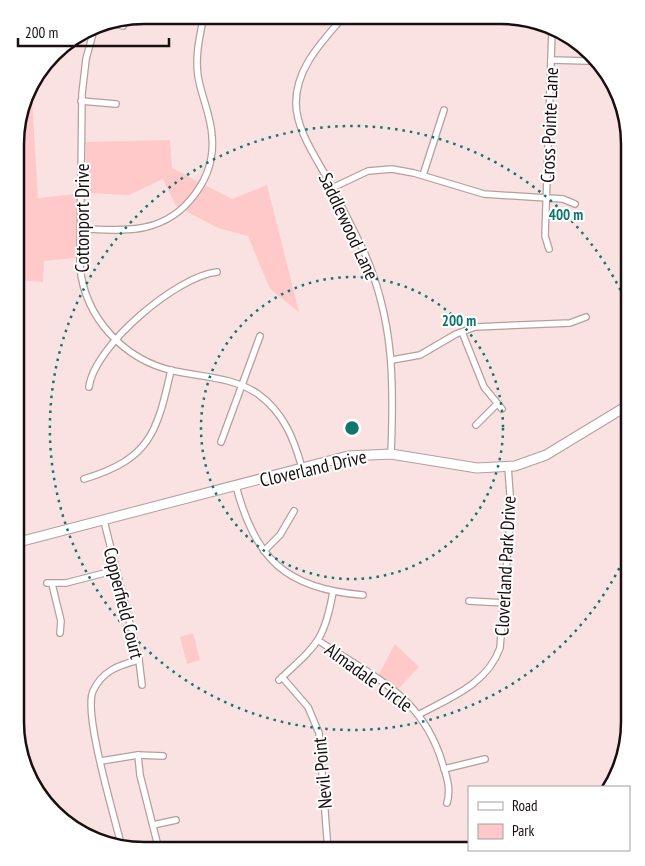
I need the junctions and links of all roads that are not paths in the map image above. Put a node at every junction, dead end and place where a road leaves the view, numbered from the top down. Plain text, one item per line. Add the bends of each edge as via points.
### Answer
1 (203, 24) edge
2 (338, 24) edge
3 (93, 35) edge
4 (552, 35) edge
5 (551, 60) junction
6 (588, 61) dead end
7 (81, 101) junction
8 (116, 104) dead end
9 (444, 110) dead end
10 (423, 175) junction
11 (332, 188) junction
12 (546, 198) junction
13 (575, 204) dead end
14 (81, 229) junction
15 (549, 249) dead end
16 (217, 272) dead end
17 (586, 317) dead end
18 (462, 332) junction
19 (260, 336) dead end
20 (116, 340) junction
21 (392, 360) junction
22 (171, 370) junction
23 (241, 386) junction
24 (89, 387) dead end
25 (497, 404) junction
26 (502, 409) dead end
27 (621, 409) edge
28 (476, 425) dead end
29 (221, 442) dead end
30 (391, 454) junction
31 (508, 467) junction
32 (302, 468) junction
33 (84, 479) dead end
34 (236, 486) junction
35 (294, 511) dead end
36 (104, 520) junction
37 (24, 541) edge
38 (264, 551) junction
39 (116, 570) junction
40 (333, 592) junction
41 (363, 595) dead end
42 (469, 601) dead end
43 (505, 603) junction
44 (60, 633) dead end
45 (319, 641) junction
46 (139, 660) junction
47 (142, 685) dead end
48 (420, 714) junction
49 (138, 755) junction
50 (163, 756) dead end
51 (485, 759) dead end
52 (101, 761) junction
53 (444, 769) junction
54 (447, 803) dead end
55 (176, 820) dead end
56 (153, 825) junction
57 (120, 839) edge
58 (157, 842) edge
59 (327, 842) edge

1 - 14 street via 197,63 213,146 202,182 181,210 156,224 137,229
2 - 11 street, Saddlewood Lane via 310,58 302,73 296,99 303,130
3 - 7 street, Cottonport Drive
4 - 5 street, Cross Pointe Lane
5 - 6 street
5 - 12 street, Cross Pointe Lane
7 - 8 street
7 - 14 street, Cottonport Drive
9 - 10 street
10 - 11 street via 399,169 374,170
10 - 12 street via 484,194
11 - 21 street, Saddlewood Lane via 376,282
12 - 13 street
12 - 15 street, Cross Pointe Lane via 545,239
14 - 20 street, Cottonport Drive via 80,267 84,288 94,312
16 - 20 street via 197,276 173,290
17 - 18 street via 574,322 484,326
18 - 21 street via 425,353
18 - 25 street via 484,387
19 - 23 street
20 - 22 street, Cottonport Drive via 137,357
20 - 24 street via 94,371
21 - 30 street, Saddlewood Lane
22 - 23 street, Cottonport Drive
22 - 33 street via 159,421 143,446 118,466
23 - 29 street
23 - 32 street, Cottonport Drive via 259,395 282,418 294,440
25 - 26 street
25 - 28 street
27 - 31 main road, Cloverland Drive via 546,454
30 - 31 main road, Cloverland Drive via 477,468
30 - 32 main road, Cloverland Drive via 348,456
31 - 43 street, Cloverland Park Drive via 511,508
32 - 34 main road, Cloverland Drive
34 - 36 main road, Cloverland Drive
34 - 38 street via 245,520
35 - 38 street via 280,535
36 - 37 main road, Cloverland Drive
36 - 39 street, Copperfield Court
38 - 40 street via 295,578
39 - 44 street via 49,584 61,621
39 - 46 street, Copperfield Court
40 - 41 street
40 - 45 street via 328,621
42 - 43 street
43 - 48 street, Cloverland Park Drive via 500,648 485,674 466,689
45 - 48 street, Almadale Circle via 392,689
45 - 59 street, Nevil Point via 281,679 308,707 319,733
46 - 47 street, Copperfield Court
46 - 52 street via 120,665 104,675 90,697
48 - 53 street, Almadale Circle via 433,736
49 - 50 street
49 - 52 street
49 - 56 street
51 - 53 street
52 - 57 street
53 - 54 street, Almadale Circle via 449,792
55 - 56 street
56 - 58 street

